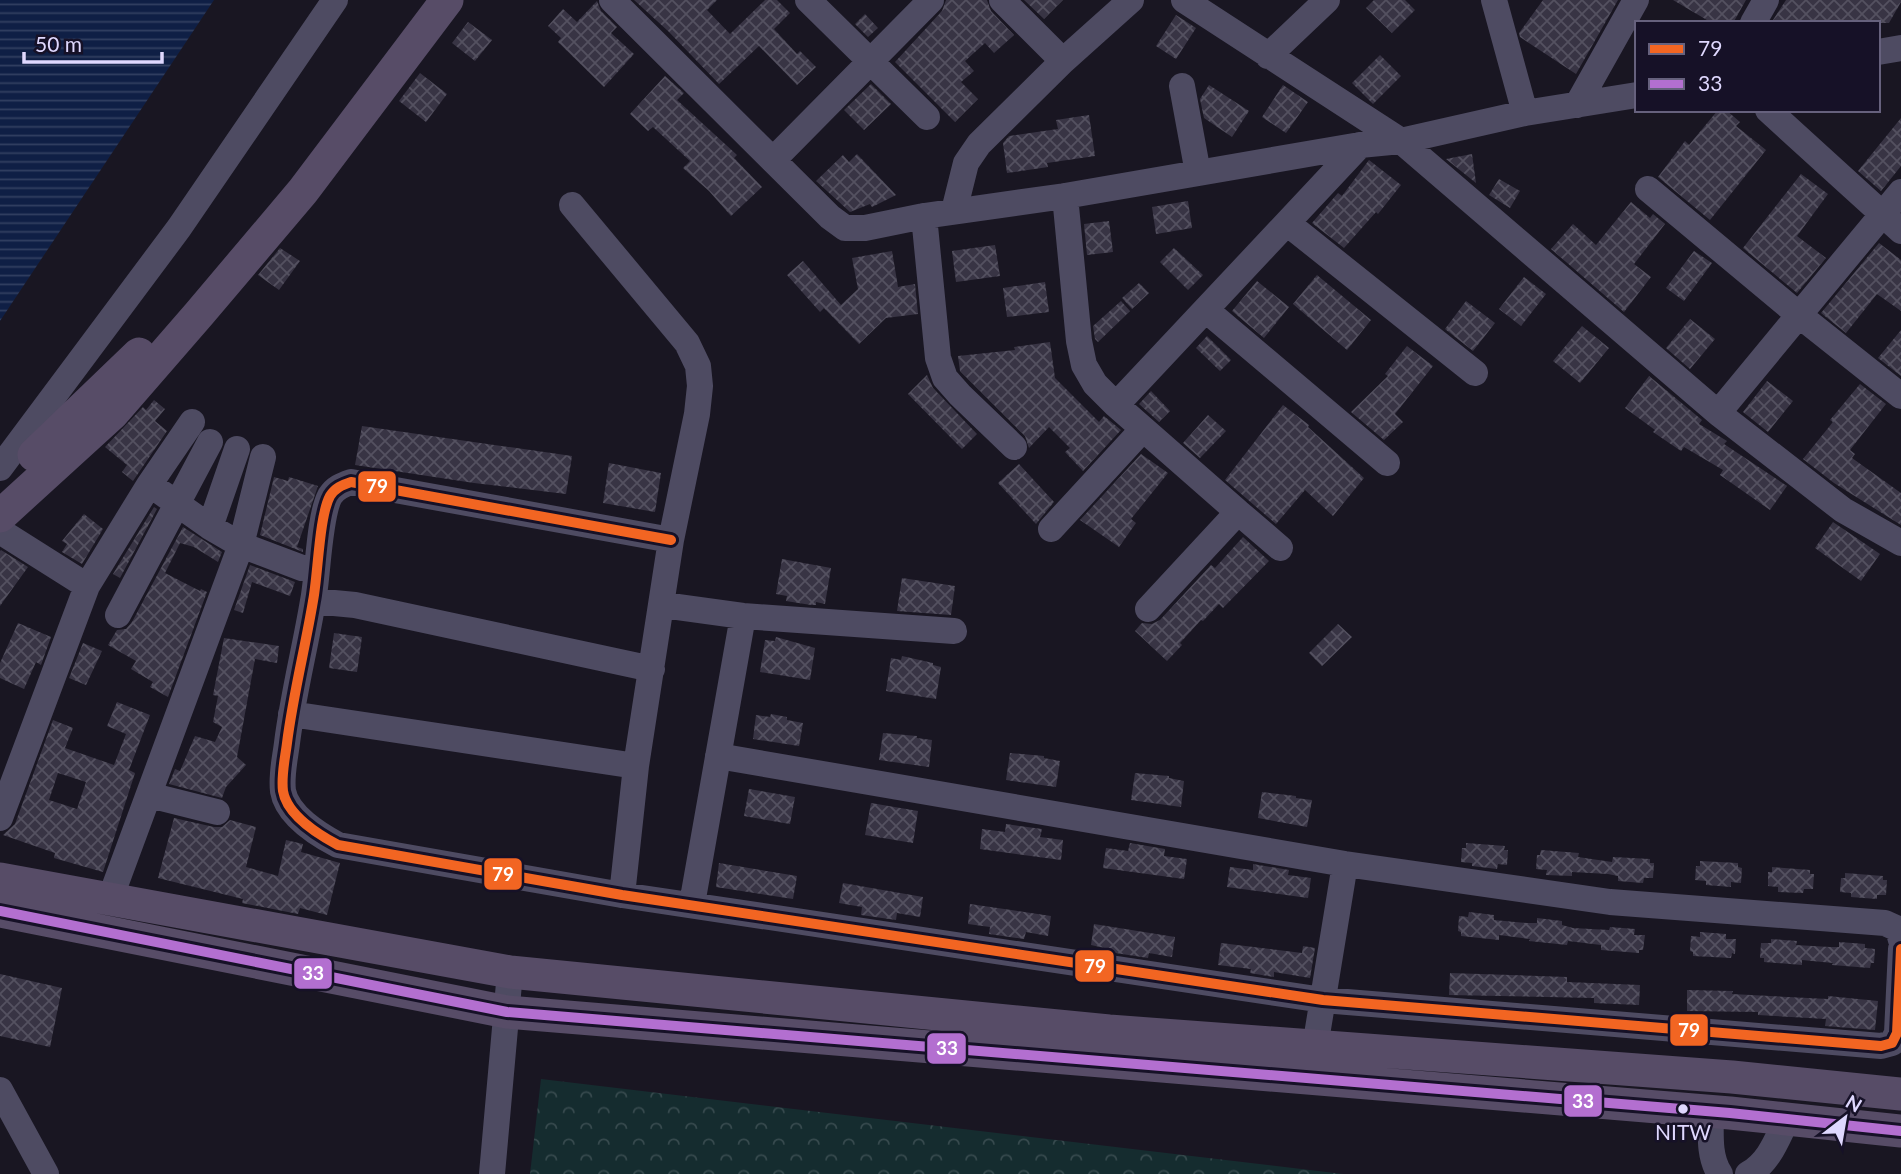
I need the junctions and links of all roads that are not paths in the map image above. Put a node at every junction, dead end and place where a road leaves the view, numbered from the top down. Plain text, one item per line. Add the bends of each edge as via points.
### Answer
1 (335, 0) edge
2 (418, 0) edge
3 (447, 0) edge
4 (612, 0) edge
5 (808, 0) edge
6 (931, 0) edge
7 (1002, 0) edge
8 (1131, 0) edge
9 (1184, 0) edge
10 (1327, 0) edge
11 (1494, 0) edge
12 (1636, 0) edge
13 (1766, 0) edge
14 (1754, 21) edge
15 (1268, 56) junction
16 (870, 61) junction
17 (1063, 61) junction
18 (1182, 86) dead end
19 (1635, 95) edge
20 (1577, 105) junction
21 (1770, 112) edge
22 (1525, 113) junction
23 (927, 117) dead end
24 (1401, 141) junction
25 (1360, 145) junction
26 (773, 160) junction
27 (1198, 173) junction
28 (1648, 189) dead end
29 (1901, 192) edge
30 (1065, 196) junction
31 (572, 205) dead end
32 (954, 211) junction
33 (923, 216) junction
34 (1287, 223) junction
35 (1891, 223) edge
36 (1206, 310) junction
37 (1799, 315) junction
38 (1475, 373) dead end
39 (1901, 396) edge
40 (1116, 405) junction
41 (1718, 413) junction
42 (192, 422) dead end
43 (1143, 429) junction
44 (210, 442) dead end
45 (1014, 447) dead end
46 (237, 449) dead end
47 (263, 457) dead end
48 (1387, 463) dead end
49 (0, 468) edge
50 (149, 485) junction
51 (0, 488) edge
52 (177, 503) junction
53 (1238, 512) junction
54 (0, 516) edge
55 (210, 527) junction
56 (1051, 529) dead end
57 (0, 531) edge
58 (671, 540) junction
59 (1901, 543) edge
60 (241, 545) junction
61 (1280, 548) dead end
62 (302, 568) dead end
63 (87, 586) junction
64 (313, 601) junction
65 (663, 605) junction
66 (1148, 609) dead end
67 (118, 615) dead end
68 (743, 616) junction
69 (954, 631) dead end
70 (652, 669) junction
71 (290, 714) junction
72 (718, 756) junction
73 (636, 766) junction
74 (149, 795) junction
75 (216, 813) dead end
76 (0, 818) edge
77 (1345, 864) junction
78 (0, 878) edge
79 (622, 895) junction
80 (110, 900) junction
81 (692, 904) junction
82 (0, 911) edge
83 (1901, 940) edge
84 (1901, 949) edge
85 (510, 972) junction
86 (1323, 1000) junction
87 (507, 1012) junction
88 (1315, 1046) junction
89 (1732, 1077) junction
90 (1901, 1094) edge
91 (2, 1099) edge
92 (1721, 1112) junction
93 (1787, 1119) junction
94 (1901, 1131) edge
95 (46, 1174) edge
96 (492, 1174) edge
97 (1720, 1174) edge
98 (1748, 1174) edge

1 - 49 street via 179,228
2 - 51 main road via 285,180 205,277 141,351
3 - 54 main road via 303,191 113,413
4 - 26 street
5 - 16 street
6 - 16 street
7 - 17 street
8 - 17 street
9 - 15 street
10 - 15 street
11 - 22 street
12 - 20 street
13 - 14 street
15 - 24 street
16 - 23 street
16 - 26 street
17 - 32 street via 979,144 966,163
18 - 27 street
19 - 20 street
20 - 22 street
21 - 35 street
22 - 24 street
24 - 25 street
24 - 41 street
25 - 27 street
25 - 34 street
26 - 33 street via 845,228
27 - 30 street
28 - 37 street
29 - 35 street
30 - 32 street
30 - 40 street via 1084,365
31 - 58 street via 687,343 698,366 697,414
32 - 33 street
33 - 45 street via 939,358 946,378
34 - 36 street
34 - 38 street
35 - 37 street
36 - 40 street
36 - 48 street
37 - 39 street
37 - 41 street
40 - 43 street
41 - 59 street via 1843,510
42 - 50 street
43 - 53 street
43 - 56 street
44 - 52 street
46 - 55 street
47 - 60 street
50 - 52 street
50 - 63 street
52 - 55 street
52 - 67 street
53 - 61 street
53 - 66 street
55 - 60 street
57 - 63 street
58 - 64 street via 351,482 339,486 327,503
58 - 65 street
60 - 62 street
60 - 74 street
63 - 76 street
64 - 70 street via 355,605
64 - 71 street
65 - 68 street
65 - 70 street
68 - 69 street
68 - 72 street
70 - 73 street
71 - 73 street
71 - 79 street via 283,794 299,818 319,835 338,845
72 - 77 street
72 - 81 street
73 - 79 street
74 - 75 street
74 - 80 street
77 - 83 street via 1610,902 1885,923 1898,929
77 - 86 street
78 - 80 main road
79 - 81 street
80 - 85 main road
81 - 86 street
82 - 87 main road
84 - 86 street via 1897,1033 1892,1043 1881,1046
85 - 87 street
85 - 88 main road via 1109,1031
86 - 88 street
87 - 92 main road
87 - 96 street
88 - 89 main road
89 - 90 main road
89 - 92 street
91 - 95 street
92 - 93 main road
92 - 97 street via 1711,1142
93 - 94 main road
93 - 98 street via 1768,1157

